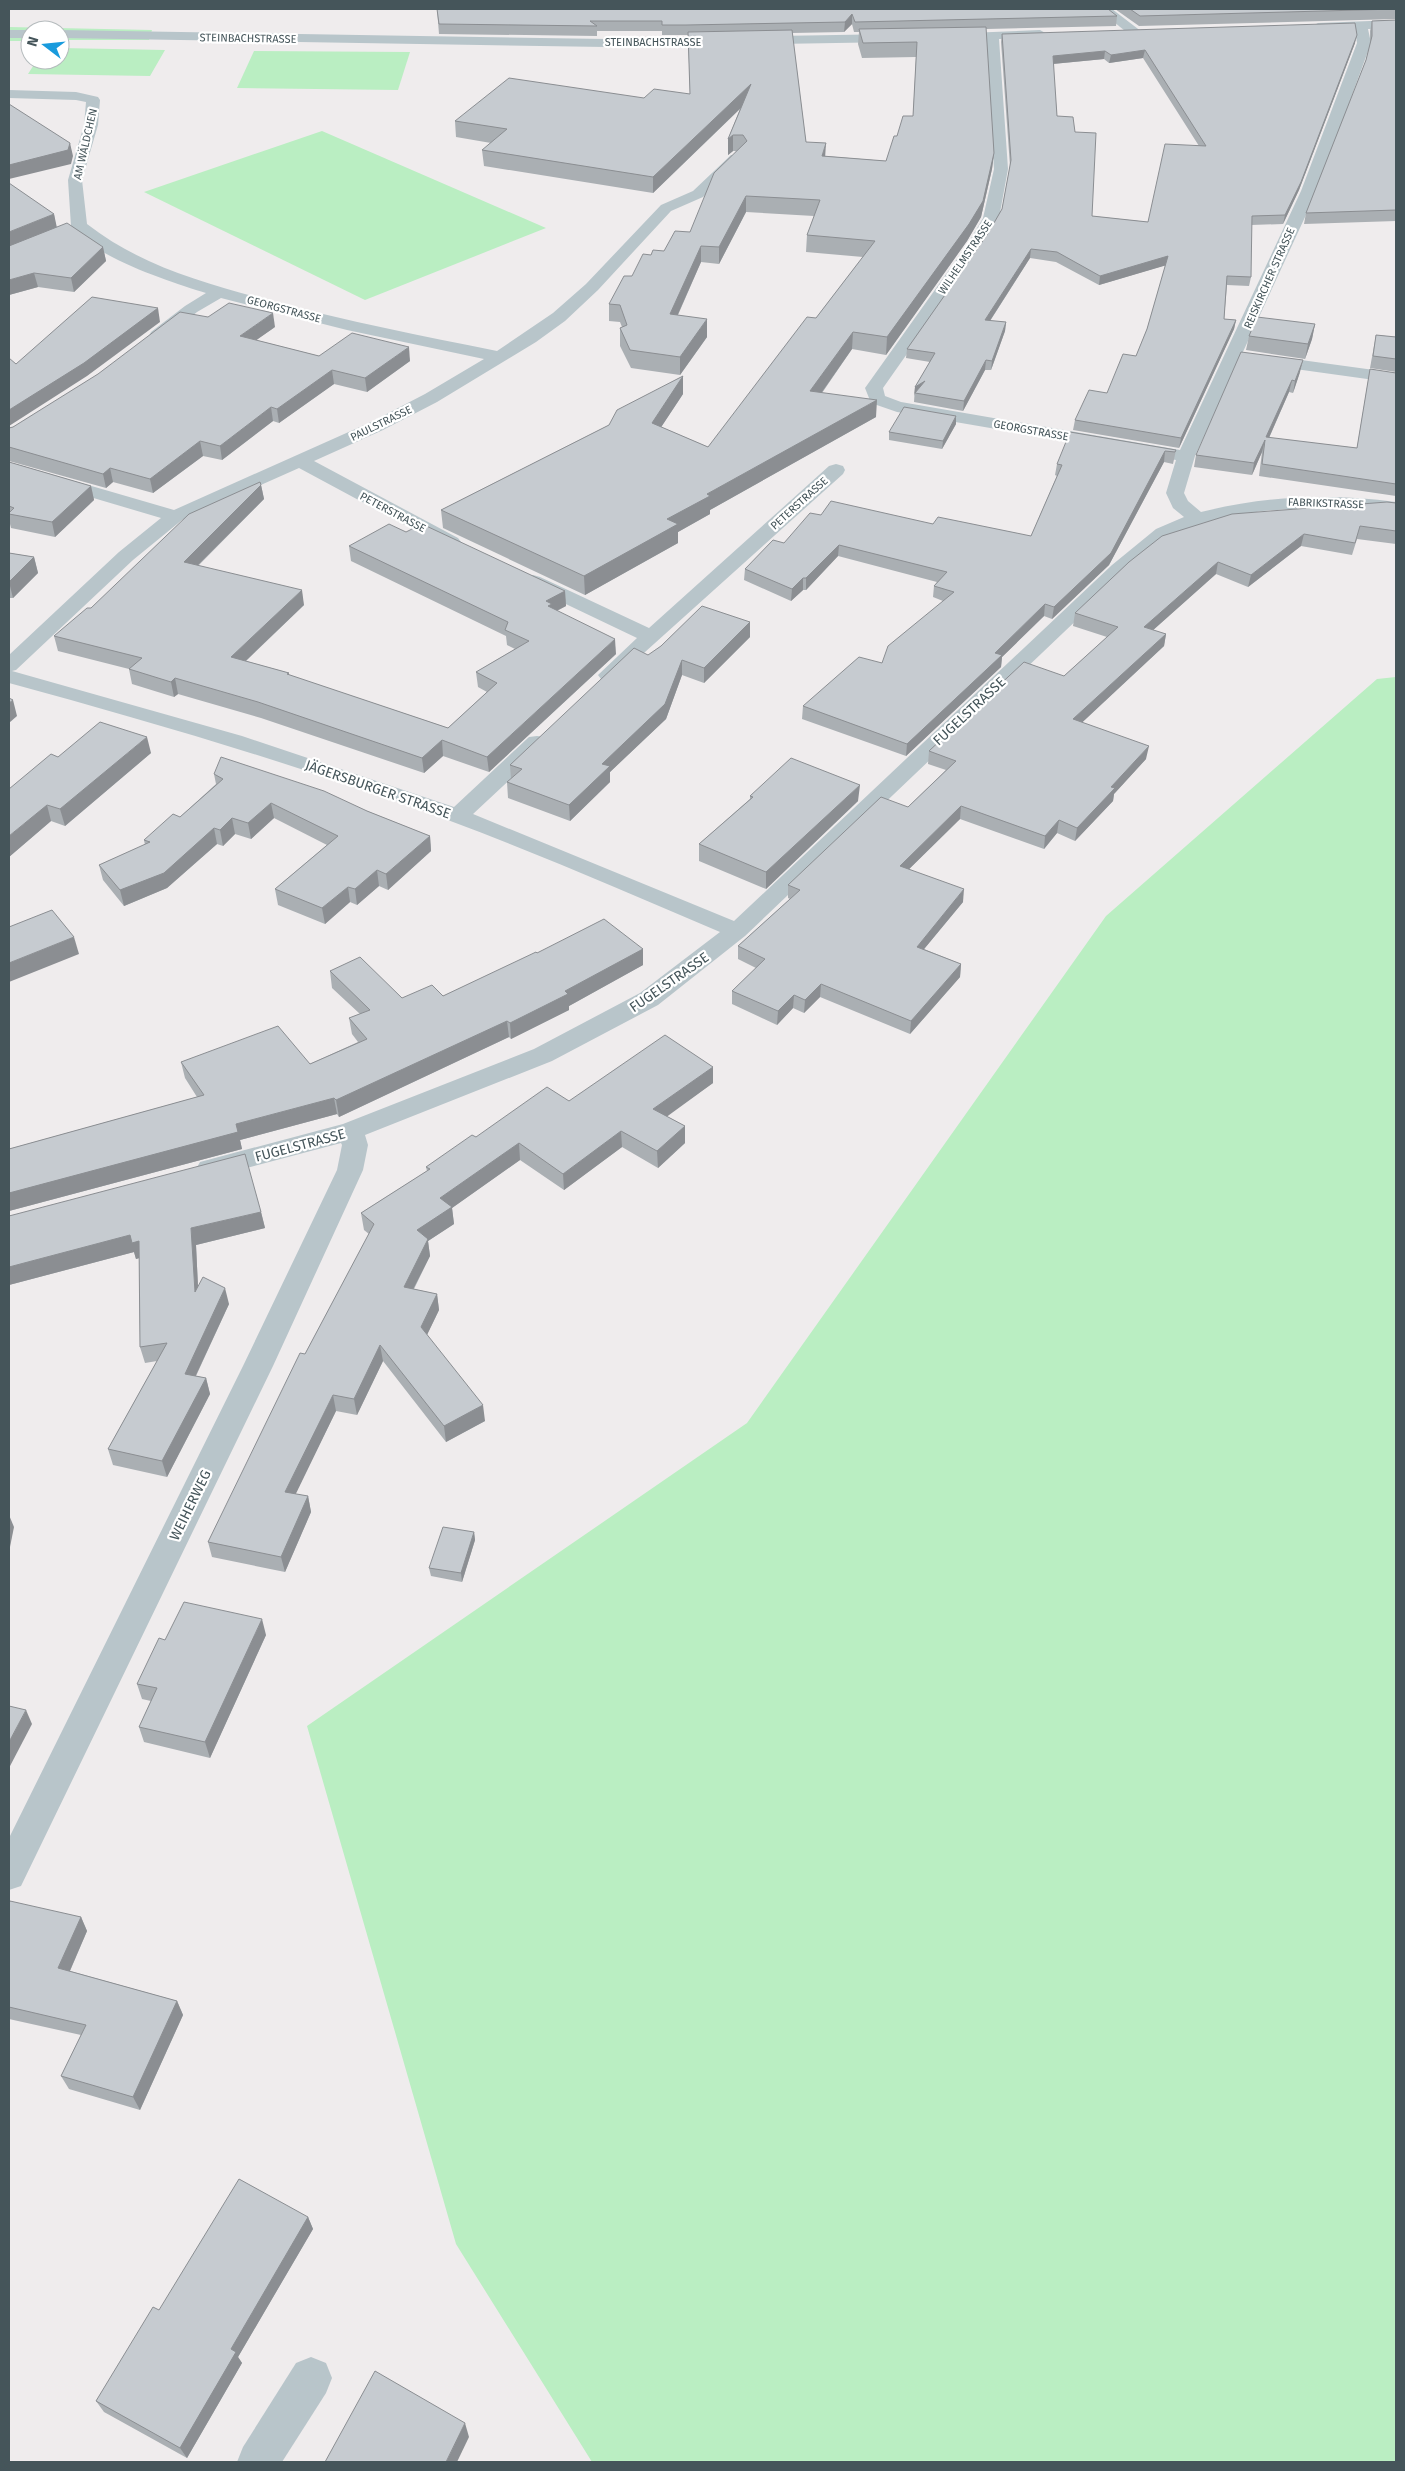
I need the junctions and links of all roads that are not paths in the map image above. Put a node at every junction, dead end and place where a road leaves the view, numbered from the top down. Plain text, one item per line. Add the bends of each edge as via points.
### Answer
1 (1104, 9) edge
2 (1396, 24) edge
3 (1361, 26) junction
4 (1302, 27) edge
5 (1116, 32) edge
6 (70, 34) edge
7 (1050, 34) edge
8 (992, 36) junction
9 (934, 37) edge
10 (904, 38) edge
11 (9, 94) edge
12 (738, 156) edge
13 (79, 226) junction
14 (62, 233) edge
15 (219, 292) junction
16 (146, 345) edge
17 (1234, 356) junction
18 (501, 357) junction
19 (1396, 378) edge
20 (877, 399) joint
21 (1186, 456) junction
22 (300, 462) junction
23 (9, 467) edge
24 (836, 470) dead end
25 (1396, 508) edge
26 (175, 516) junction
27 (1198, 519) junction
28 (469, 551) edge
29 (514, 572) edge
30 (650, 636) junction
31 (9, 666) edge
32 (9, 677) edge
33 (593, 689) edge
34 (550, 729) edge
35 (458, 816) junction
36 (737, 931) junction
37 (350, 1131) junction
38 (184, 1176) edge
39 (9, 1874) edge
40 (311, 2378) dead end
41 (258, 2462) edge

1 - 5 street via 1140,32
2 - 3 street
3 - 4 street
3 - 17 street, REISKIRCHER STRASSE via 1364,43 1339,115 1309,191
6 - 10 street, STEINBACHSTRASSE via 606,43
7 - 8 street
8 - 9 street
8 - 20 street, WILHELMSTRASSE via 1001,169 992,218 874,388
11 - 13 street, AM WÄLDCHEN via 76,96 93,100 91,125 75,180
12 - 18 street, PAULSTRASSE via 698,194 666,208 592,287 559,316
13 - 14 street
13 - 15 street, GEORGSTRASSE via 105,246 133,260
15 - 16 street via 191,309
15 - 18 street, GEORGSTRASSE via 384,334
17 - 19 street
17 - 21 street, REISKIRCHER STRASSE
18 - 22 street, PAULSTRASSE via 431,398
20 - 21 street, GEORGSTRASSE via 897,407
21 - 27 street, REISKIRCHER STRASSE via 1175,493 1180,504
22 - 26 street, PAULSTRASSE
22 - 28 street, PETERSTRASSE
23 - 26 street
24 - 30 street, PETERSTRASSE
25 - 27 street, FABRIKSTRASSE via 1287,501
26 - 31 street, PAULSTRASSE via 126,556
27 - 36 street, FUGELSTRASSE via 1171,529 1118,569
29 - 30 street
30 - 33 street, PETERSTRASSE
32 - 35 street, JÄGERSBURGER STRASSE via 172,721
34 - 35 street
35 - 36 street, JÄGERSBURGER STRASSE
36 - 37 street, FUGELSTRASSE via 649,999 609,1022 543,1055
37 - 38 street, FUGELSTRASSE
37 - 39 street, WEIHERWEG via 355,1145 350,1170 258,1366
40 - 41 street

